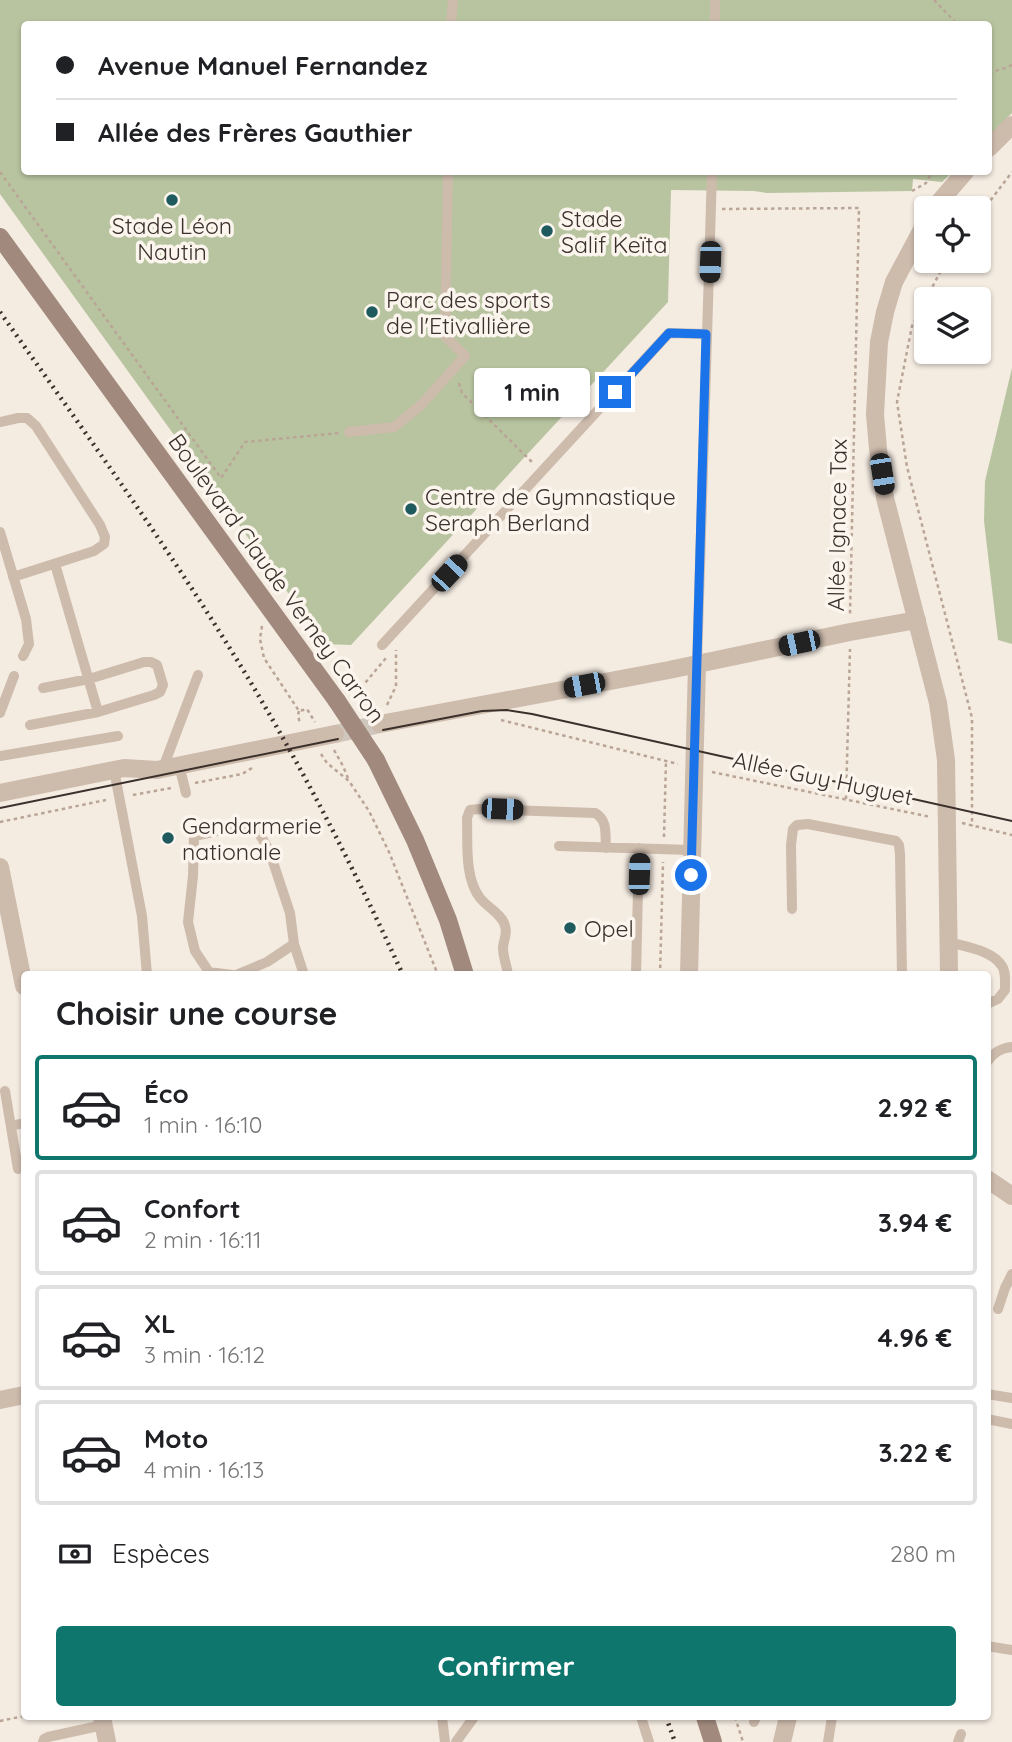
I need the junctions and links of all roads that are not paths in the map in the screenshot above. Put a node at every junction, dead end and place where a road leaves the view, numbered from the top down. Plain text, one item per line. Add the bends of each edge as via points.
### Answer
1 (453, 0) edge
2 (715, 0) edge
3 (451, 21) edge
4 (715, 21) edge
5 (1012, 125) edge
6 (992, 145) edge
7 (448, 175) edge
8 (712, 175) edge
9 (962, 175) edge
10 (944, 196) edge
11 (0, 237) edge
12 (914, 244) edge
13 (706, 334) junction
14 (0, 422) edge
15 (349, 432) road end
16 (0, 532) edge
17 (55, 564) junction
18 (13, 576) junction
19 (917, 620) junction
20 (382, 645) dead end
21 (23, 656) dead end
22 (697, 664) junction
23 (14, 676) dead end
24 (198, 676) dead end
25 (89, 679) junction
26 (43, 688) dead end
27 (4, 693) edge
28 (98, 712) junction
29 (0, 713) edge
30 (380, 715) tunnel mouth
31 (30, 725) dead end
32 (332, 734) tunnel mouth
33 (118, 736) dead end
34 (0, 756) edge
35 (166, 768) junction
36 (114, 770) junction
37 (185, 789) road end
38 (0, 793) edge
39 (191, 822) dead end
40 (194, 836) junction
41 (559, 846) dead end
42 (606, 848) junction
43 (639, 848) junction
44 (692, 850) junction
45 (0, 867) edge
46 (792, 909) dead end
47 (949, 942) junction
48 (294, 944) junction
49 (21, 971) edge
50 (147, 971) edge
51 (206, 971) edge
52 (244, 971) edge
53 (303, 971) edge
54 (464, 971) edge
55 (508, 971) edge
56 (636, 971) edge
57 (689, 971) edge
58 (902, 971) edge
59 (949, 971) edge
60 (1009, 990) edge
61 (991, 1002) edge
62 (1012, 1047) edge
63 (991, 1056) edge
64 (5, 1091) dead end
65 (21, 1124) edge
66 (10, 1126) junction
67 (18, 1169) dead end
68 (991, 1182) edge
69 (1012, 1196) edge
70 (1012, 1274) edge
71 (998, 1309) dead end
72 (991, 1395) edge
73 (21, 1396) edge
74 (1012, 1398) edge
75 (0, 1400) edge
76 (991, 1420) edge
77 (1012, 1423) edge
78 (991, 1647) edge
79 (1012, 1650) edge
80 (442, 1720) edge
81 (472, 1720) edge
82 (642, 1720) edge
83 (706, 1720) edge
84 (787, 1720) edge
85 (832, 1720) edge
86 (104, 1728) edge
87 (43, 1742) edge
88 (446, 1742) edge
89 (456, 1742) edge
90 (649, 1742) edge
91 (713, 1742) edge
92 (782, 1742) edge
93 (828, 1742) edge

1 - 3 lane
2 - 4 lane
5 - 6 street
7 - 15 lane via 445,336 465,356 421,405 394,427
8 - 13 lane
9 - 10 street
11 - 54 main road, Boulevard Claude Verney Carron, bridge via 376,760 415,840
12 - 19 street via 894,282 885,312 875,414 886,498
13 - 20 lane via 669,333
13 - 22 lane
14 - 17 lane via 27,418 36,426 105,537 104,544 94,551
16 - 18 lane
17 - 18 lane
17 - 25 lane
18 - 21 lane via 26,619 29,644
19 - 22 street
19 - 47 street via 938,703 946,760
22 - 30 street via 494,703
22 - 44 street
23 - 27 lane
24 - 35 lane
25 - 26 lane
25 - 28 lane
25 - 28 lane via 151,662 157,665 163,685 160,692
27 - 29 lane
28 - 31 lane
32 - 35 street
33 - 34 lane
35 - 36 street
35 - 37 lane
36 - 38 street
36 - 50 lane via 142,916
39 - 40 lane
40 - 48 lane via 236,827 257,830 286,900
40 - 51 lane via 188,922
41 - 42 lane
42 - 43 lane
42 - 55 lane via 604,820 595,813 470,810 469,869 478,895 505,926
43 - 44 lane
43 - 56 lane
44 - 57 street
45 - 49 street
46 - 58 lane via 791,845 797,825 896,841
47 - 59 street
47 - 60 lane via 993,957 1004,968
48 - 52 lane
48 - 53 lane
60 - 61 lane
62 - 63 lane
64 - 66 lane
65 - 66 lane
66 - 67 lane
68 - 69 street
70 - 71 lane
72 - 74 lane
73 - 75 street
76 - 77 lane
78 - 79 lane
80 - 88 lane
81 - 89 lane
82 - 90 lane
83 - 91 main road
84 - 92 street
85 - 93 lane
86 - 87 lane via 48,1737

